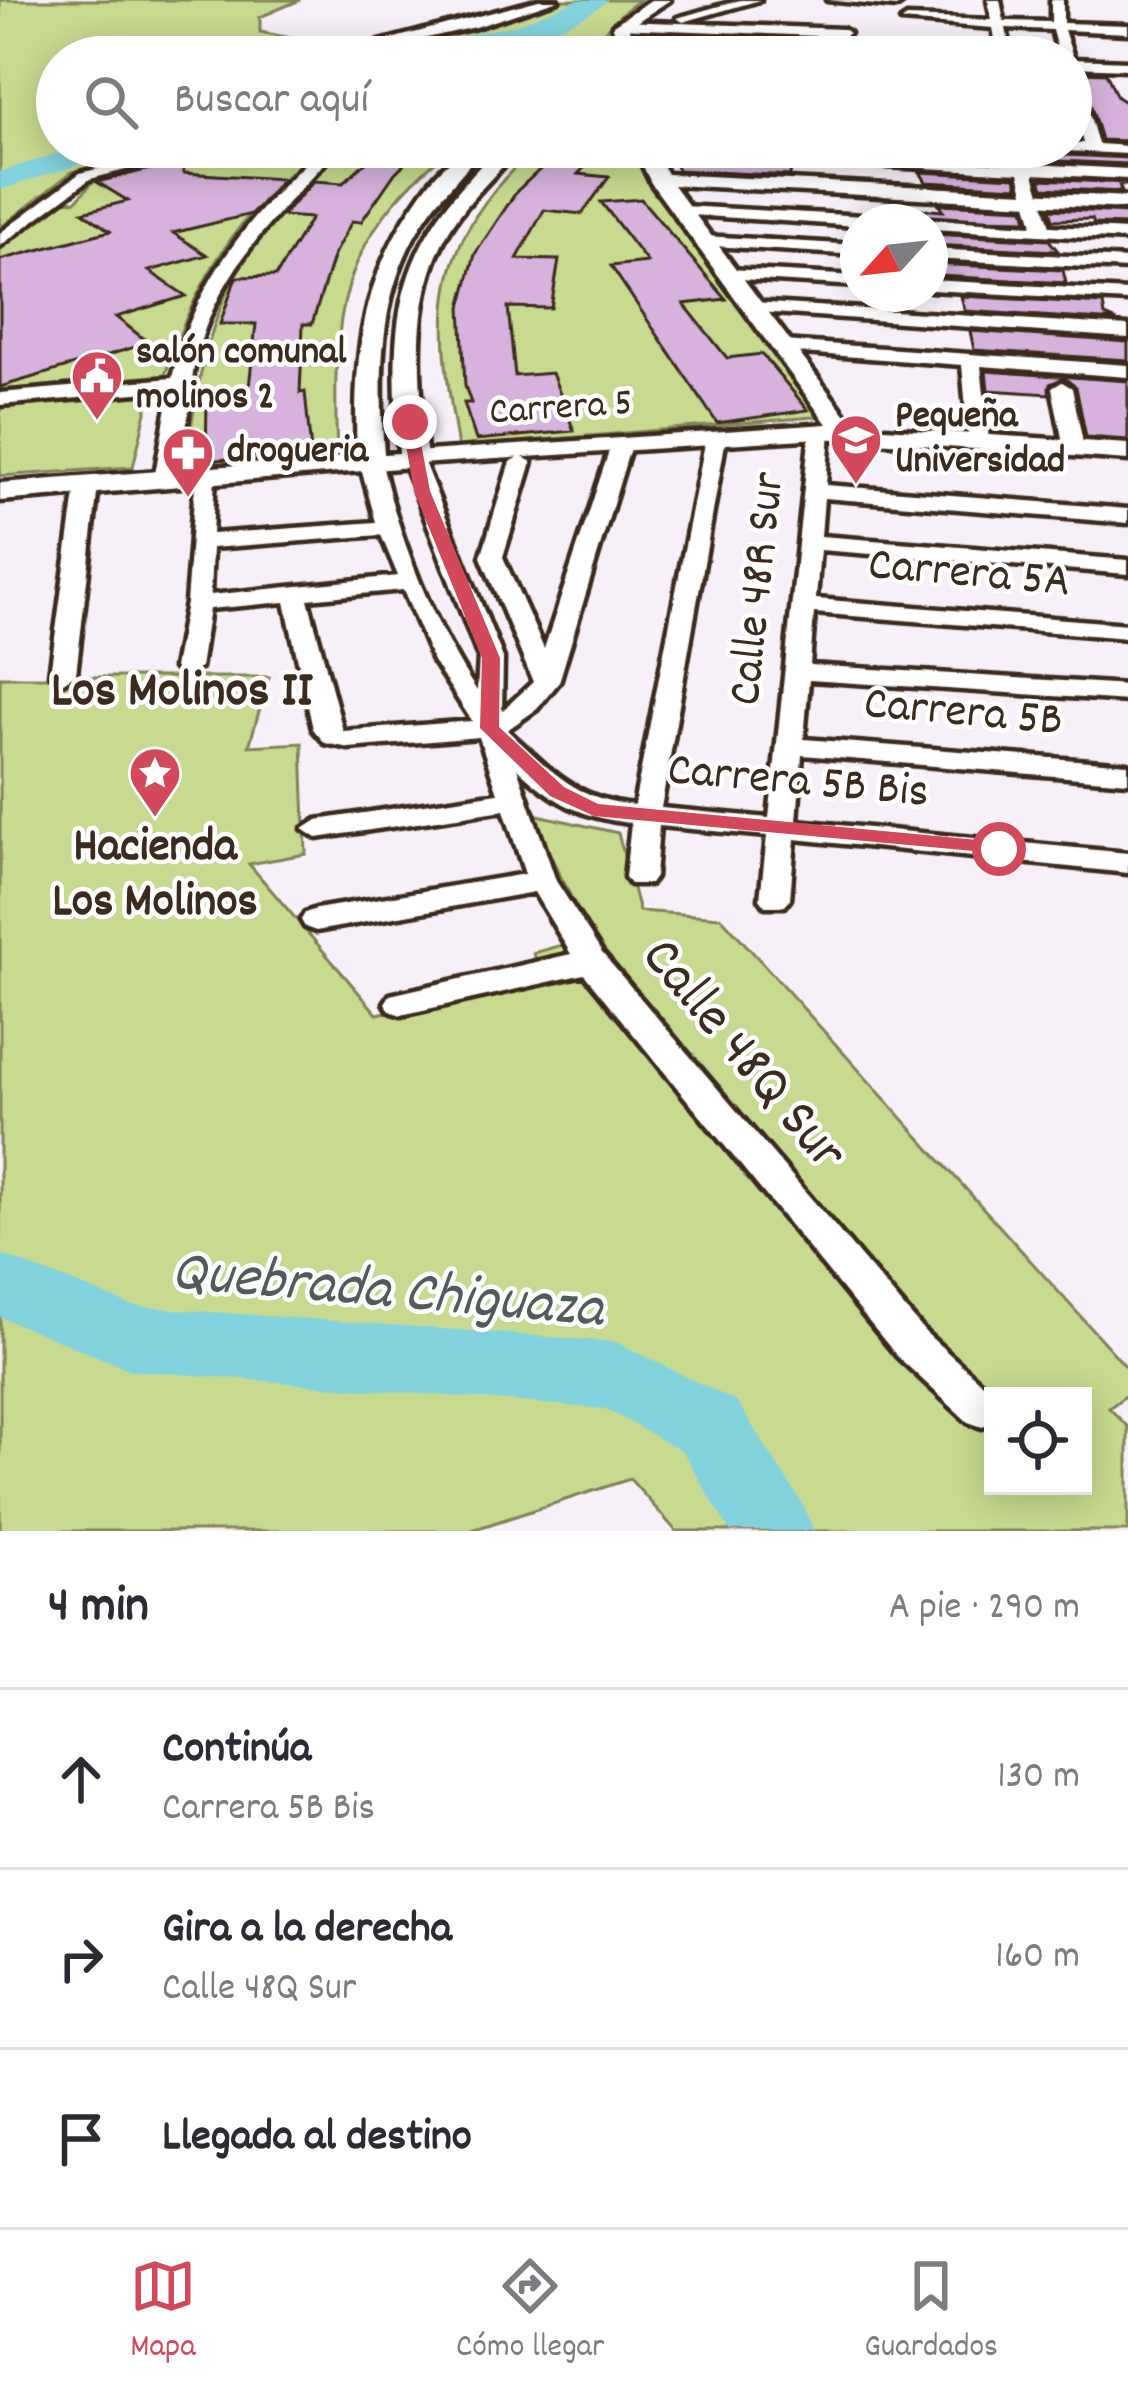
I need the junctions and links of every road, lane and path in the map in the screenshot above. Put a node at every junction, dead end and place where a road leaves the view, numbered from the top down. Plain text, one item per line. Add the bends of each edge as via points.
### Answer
1 (552, 0) edge
2 (662, 0) edge
3 (754, 0) edge
4 (833, 0) edge
5 (1057, 0) edge
6 (896, 3) dead end
7 (994, 4) edge
8 (946, 6) dead end
9 (979, 7) dead end
10 (707, 11) junction
11 (1115, 14) dead end
12 (847, 18) dead end
13 (908, 21) dead end
14 (942, 23) junction
15 (1002, 25) junction
16 (656, 26) junction
17 (1057, 27) junction
18 (1125, 29) edge
19 (843, 33) dead end
20 (424, 36) edge
21 (627, 36) edge
22 (634, 36) edge
23 (941, 36) edge
24 (1003, 36) edge
25 (1060, 36) edge
26 (1092, 59) edge
27 (1128, 65) edge
28 (1092, 148) edge
29 (1128, 150) edge
30 (115, 168) edge
31 (310, 168) edge
32 (455, 168) edge
33 (487, 168) edge
34 (653, 168) edge
35 (1005, 168) edge
36 (1023, 169) junction
37 (1128, 174) edge
38 (658, 178) junction
39 (1034, 198) junction
40 (1128, 203) edge
41 (682, 211) junction
42 (840, 220) edge
43 (948, 225) edge
44 (1049, 231) junction
45 (1128, 235) edge
46 (0, 241) edge
47 (704, 241) junction
48 (840, 249) edge
49 (948, 255) edge
50 (1063, 262) junction
51 (1128, 265) edge
52 (729, 274) junction
53 (840, 280) edge
54 (948, 286) edge
55 (1128, 296) edge
56 (753, 307) junction
57 (1128, 332) edge
58 (783, 347) junction
59 (971, 360) junction
60 (1128, 370) edge
61 (182, 383) junction
62 (1062, 388) dead end
63 (0, 399) edge
64 (834, 431) junction
65 (716, 438) junction
66 (979, 441) junction
67 (621, 445) junction
68 (1074, 448) junction
69 (1128, 452) edge
70 (413, 460) junction
71 (521, 461) dead end
72 (371, 464) junction
73 (204, 477) junction
74 (165, 480) junction
75 (87, 486) junction
76 (814, 491) junction
77 (0, 493) edge
78 (1128, 515) edge
79 (388, 528) junction
80 (202, 542) junction
81 (810, 542) junction
82 (1128, 567) edge
83 (412, 582) junction
84 (295, 593) junction
85 (198, 602) junction
86 (804, 605) junction
87 (1128, 632) edge
88 (188, 668) dead end
89 (797, 672) junction
90 (63, 674) dead end
91 (546, 682) junction
92 (1128, 693) edge
93 (489, 728) junction
94 (790, 746) junction
95 (1128, 773) edge
96 (513, 800) junction
97 (646, 815) junction
98 (783, 825) junction
99 (317, 829) dead end
100 (1128, 862) edge
101 (640, 877) dead end
102 (542, 881) junction
103 (776, 899) dead end
104 (316, 920) dead end
105 (591, 962) junction
106 (401, 1003) dead end
107 (982, 1408) dead end

1 - 20 street
2 - 21 main road
3 - 10 street
4 - 6 street
5 - 17 street
7 - 9 street
7 - 15 street
8 - 14 street
10 - 12 street
10 - 16 street
11 - 18 street
13 - 14 street
14 - 15 street
14 - 23 street
15 - 17 street
15 - 24 street
16 - 19 street
16 - 22 street
17 - 18 street
17 - 25 street
26 - 27 street
28 - 29 street
30 - 46 street via 79,180
31 - 61 street via 223,271
32 - 72 main road, Calle 48Q Sur via 404,228 384,272 368,370
33 - 70 main road, Calle 48Q Sur via 437,228 417,274 406,326
34 - 38 street, Calle 48R Sur
35 - 36 street
36 - 37 street
36 - 39 street
38 - 39 street
38 - 41 street, Calle 48R Sur
39 - 40 street
39 - 44 street
41 - 42 street
41 - 47 street, Calle 48R Sur
43 - 44 street
44 - 45 street
44 - 50 street
47 - 48 street
47 - 52 street, Calle 48R Sur
49 - 50 street
50 - 51 street
52 - 53 street
52 - 56 street, Calle 48R Sur
54 - 55 street
56 - 57 street
56 - 58 street, Calle 48R Sur
58 - 59 street
58 - 64 street, Calle 48R Sur
59 - 60 street
59 - 66 street
61 - 63 street
61 - 74 street
62 - 68 street
64 - 65 street, Carrera 5
64 - 66 street, Carrera 5
64 - 76 street, Calle 48R Sur
65 - 67 street, Carrera 5
65 - 97 street
66 - 68 street, Carrera 5
67 - 70 street, Carrera 5
67 - 91 street
68 - 69 street, Carrera 5
70 - 72 main road, Carrera 5
70 - 93 street, Calle 48Q Sur via 491,658
71 - 91 street via 492,557
72 - 73 main road, Carrera 5
72 - 79 street, Calle 48Q Sur
73 - 74 main road, Carrera 5
73 - 80 street
74 - 75 main road, Carrera 5
75 - 77 main road, Carrera 5
75 - 90 street
76 - 78 street
76 - 81 street, Calle 48R Sur
79 - 80 street
79 - 83 street, Calle 48Q Sur
80 - 85 street
81 - 82 street
81 - 86 street, Calle 48R Sur
83 - 84 street
83 - 93 street, Calle 48Q Sur via 445,661
84 - 85 street
84 - 93 street via 334,737
85 - 88 street
86 - 87 street, Carrera 5A
86 - 89 street, Calle 48R Sur
89 - 92 street
89 - 94 street, Calle 48R Sur
91 - 93 street via 521,711
93 - 96 street, Calle 48Q Sur
93 - 97 street, Carrera 5B Bis via 575,803
94 - 95 street, Carrera 5B
94 - 98 street, Calle 48R Sur
96 - 99 street
96 - 102 street, Calle 48Q Sur
97 - 98 street, Carrera 5B Bis
97 - 101 street
98 - 100 street, Carrera 5B Bis
98 - 103 street, Calle 48R Sur
102 - 104 street
102 - 105 street, Calle 48Q Sur
105 - 106 street
105 - 107 street, Calle 48Q Sur via 911,1343

